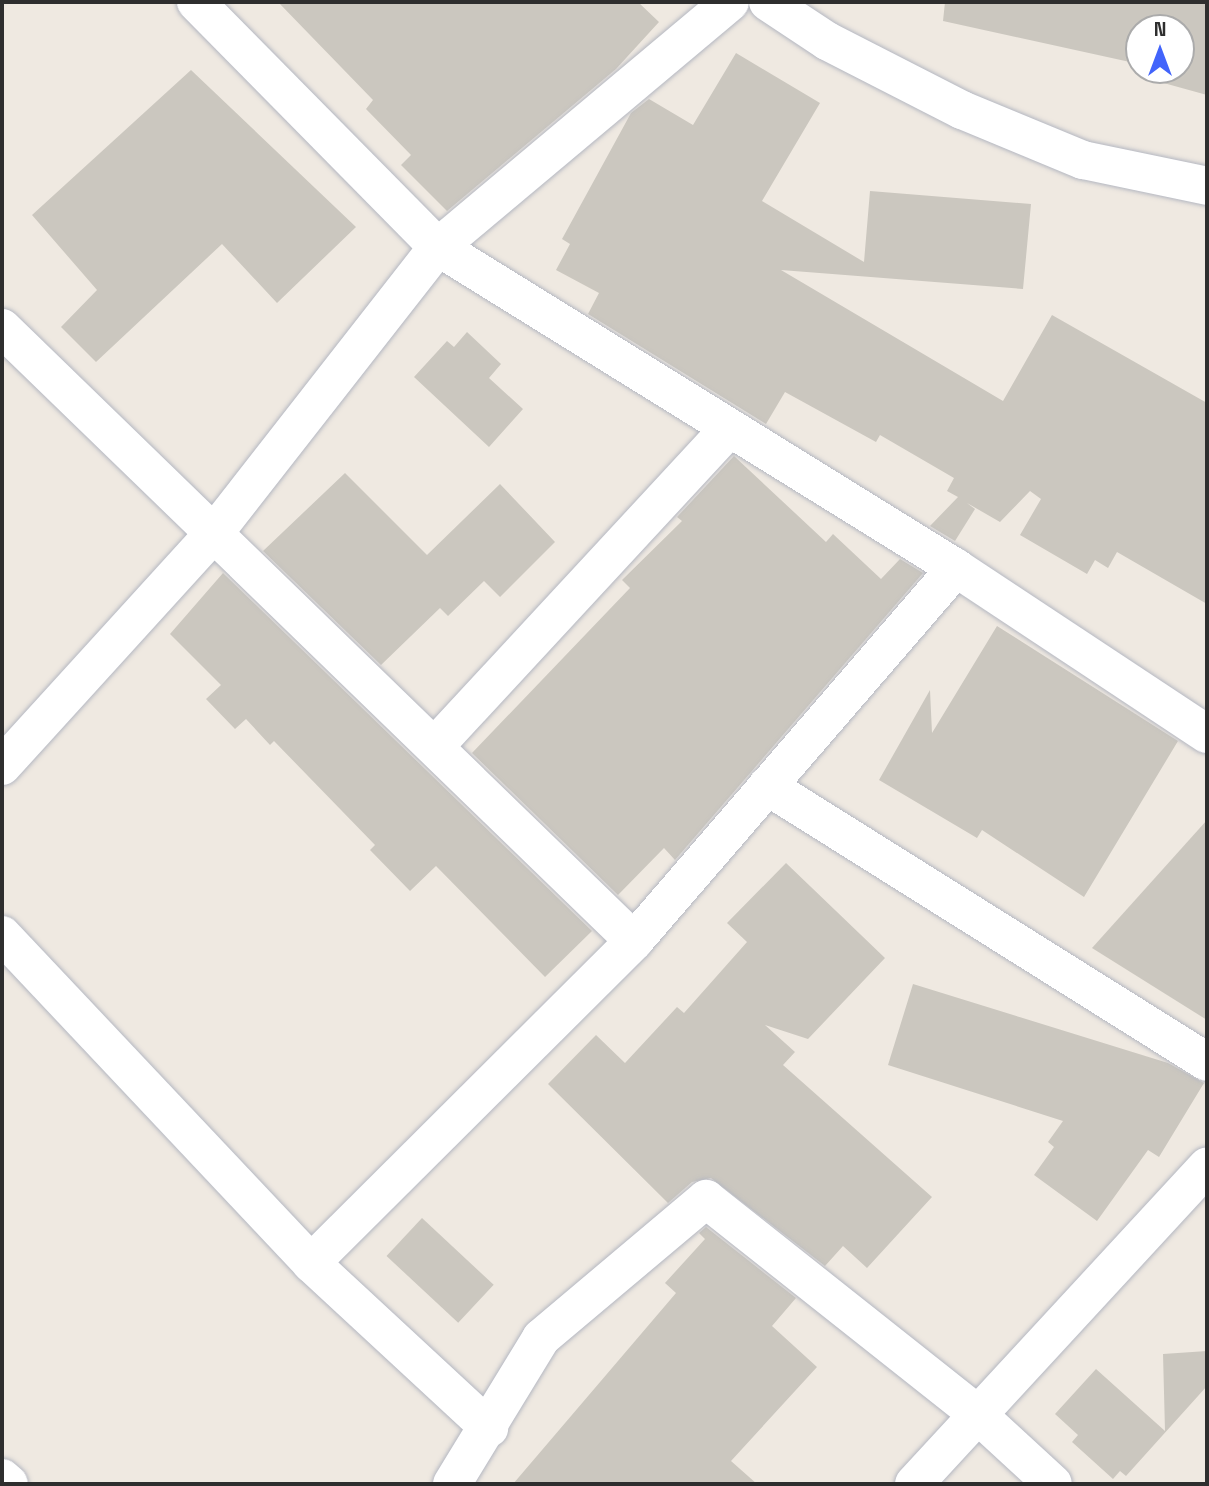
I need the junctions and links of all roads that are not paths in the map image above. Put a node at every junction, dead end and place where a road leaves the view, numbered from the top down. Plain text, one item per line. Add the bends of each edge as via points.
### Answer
1 (196, 2) edge
2 (730, 2) edge
3 (768, 2) edge
4 (1207, 186) edge
5 (438, 247) junction
6 (2, 328) edge
7 (729, 429) junction
8 (215, 532) junction
9 (956, 568) junction
10 (1207, 734) edge
11 (435, 746) junction
12 (2, 766) edge
13 (767, 786) junction
14 (2, 934) edge
15 (634, 941) junction
16 (1207, 1062) edge
17 (1207, 1167) edge
18 (312, 1263) junction
19 (977, 1414) junction
20 (489, 1428) junction
21 (2, 1478) edge
22 (9, 1484) edge
23 (452, 1484) edge
24 (914, 1484) edge
25 (1053, 1484) edge

1 - 5 street
2 - 5 street
3 - 4 street via 827,41 1011,130 1083,160
5 - 7 street
5 - 8 street
6 - 8 street
7 - 9 street
7 - 11 street
8 - 11 street
8 - 12 street
9 - 10 street
9 - 13 street
11 - 15 street
13 - 15 street
13 - 16 street
14 - 18 street
15 - 18 street
17 - 19 street
18 - 20 street
19 - 20 street via 706,1199 541,1338
19 - 24 street
19 - 25 street
20 - 23 street
21 - 22 street

